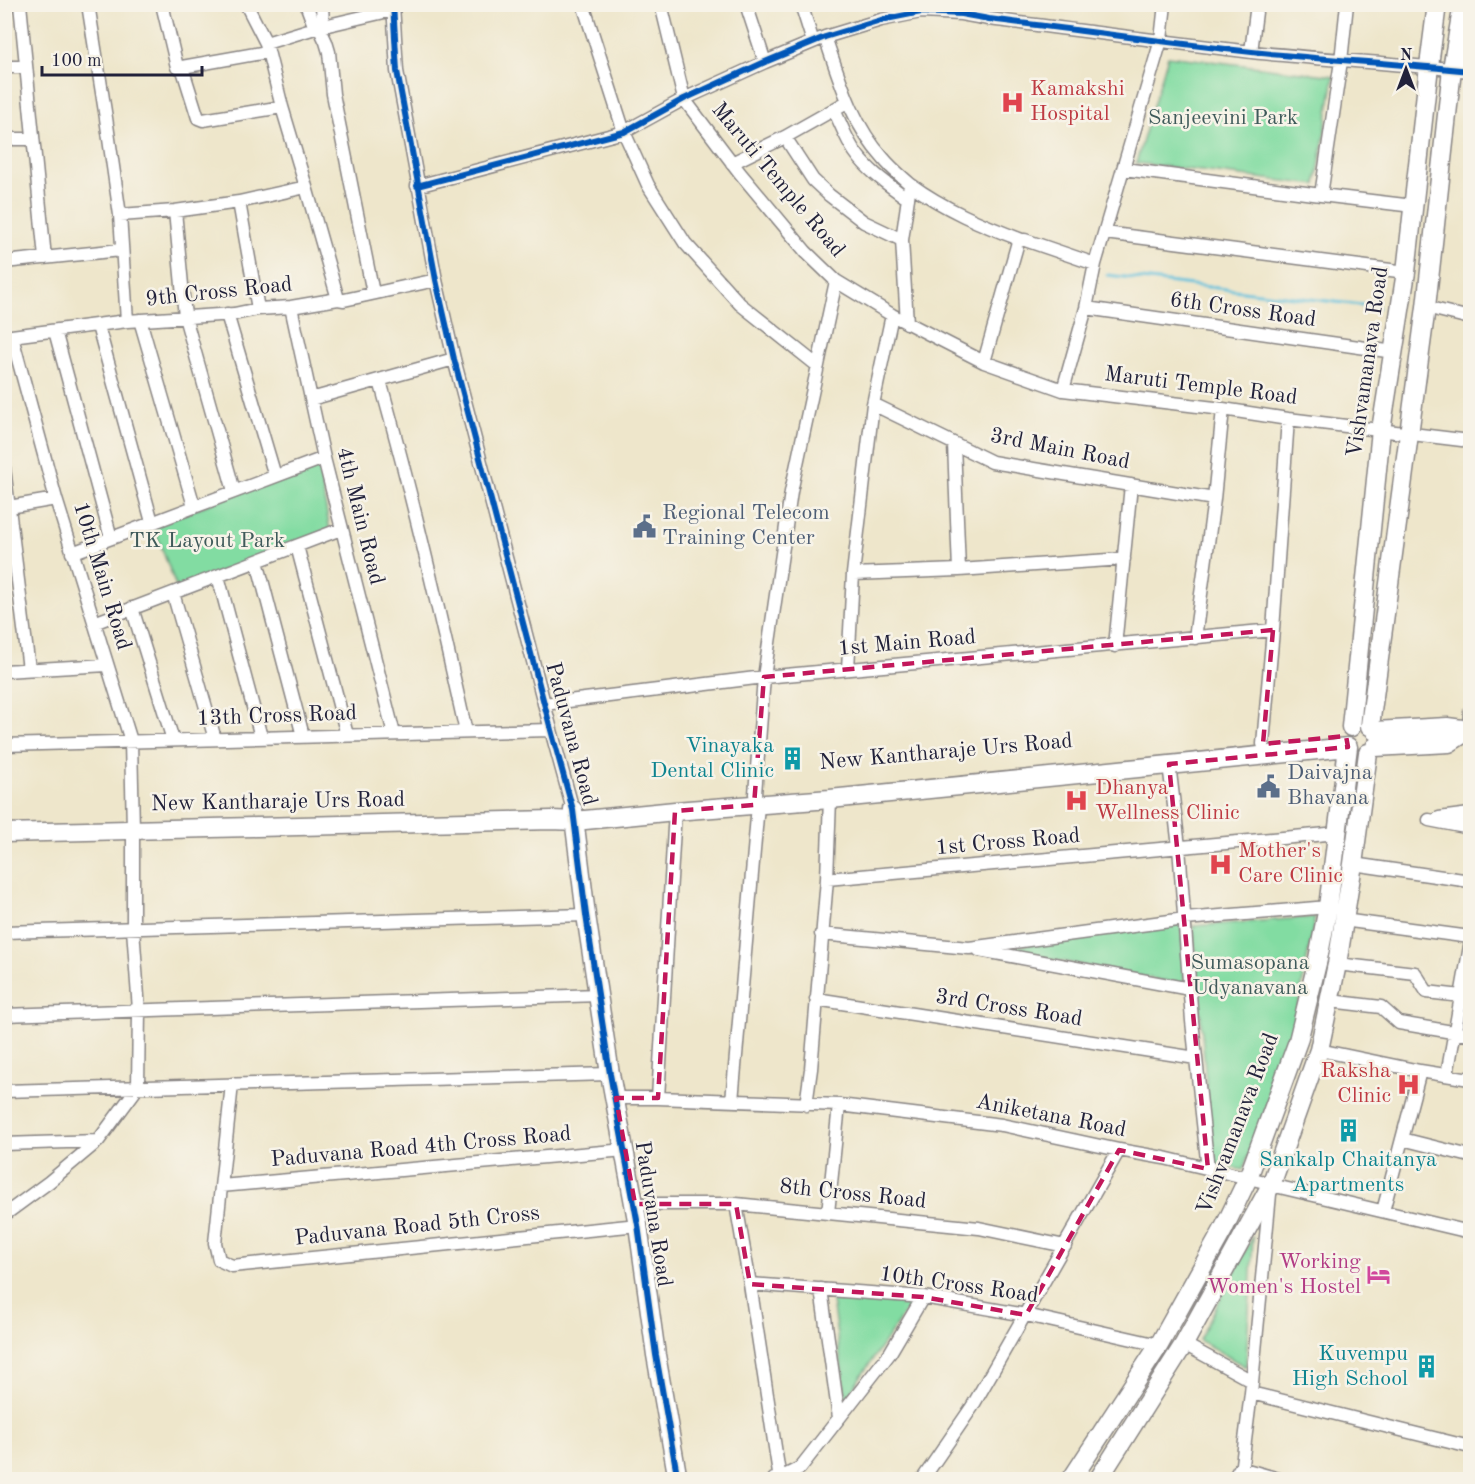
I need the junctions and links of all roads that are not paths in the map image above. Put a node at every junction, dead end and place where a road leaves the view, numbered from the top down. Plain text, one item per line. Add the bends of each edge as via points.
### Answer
1 (20, 4) edge
2 (88, 4) edge
3 (162, 4) edge
4 (246, 4) edge
5 (306, 4) edge
6 (322, 4) edge
7 (584, 4) edge
8 (661, 4) edge
9 (746, 4) edge
10 (801, 4) edge
11 (1165, 4) edge
12 (1257, 4) edge
13 (1347, 4) edge
14 (1437, 4) edge
15 (1463, 4) edge
16 (393, 7) edge
17 (961, 9) edge
18 (319, 27) junction
19 (819, 40) junction
20 (1161, 40) junction
21 (267, 48) junction
22 (1251, 52) junction
23 (1341, 61) junction
24 (765, 62) junction
25 (1429, 66) junction
26 (4, 67) edge
27 (26, 67) junction
28 (182, 67) junction
29 (1461, 70) edge
30 (684, 99) junction
31 (847, 102) junction
32 (282, 107) junction
33 (834, 110) junction
34 (624, 132) junction
35 (785, 137) junction
36 (33, 139) junction
37 (4, 140) edge
38 (732, 163) junction
39 (1124, 169) junction
40 (910, 184) junction
41 (306, 186) junction
42 (417, 186) junction
43 (1321, 195) junction
44 (908, 199) junction
45 (239, 202) junction
46 (1413, 206) junction
47 (175, 211) junction
48 (120, 215) junction
49 (1105, 233) junction
50 (902, 240) junction
51 (1022, 240) junction
52 (121, 250) junction
53 (45, 258) junction
54 (4, 262) edge
55 (1095, 264) junction
56 (1406, 272) junction
57 (436, 280) junction
58 (836, 281) junction
59 (373, 293) junction
60 (338, 299) junction
61 (291, 306) junction
62 (1426, 307) junction
63 (1086, 308) junction
64 (258, 309) junction
65 (227, 314) junction
66 (892, 315) junction
67 (185, 317) junction
68 (1470, 318) edge
69 (134, 321) junction
70 (907, 322) junction
71 (98, 326) junction
72 (55, 331) junction
73 (8, 337) edge
74 (1394, 352) junction
75 (454, 359) junction
76 (984, 362) junction
77 (818, 366) junction
78 (380, 381) junction
79 (1063, 390) junction
80 (311, 399) junction
81 (873, 404) junction
82 (1223, 409) junction
83 (1288, 419) junction
84 (1381, 430) junction
85 (1409, 433) junction
86 (1470, 441) edge
87 (954, 444) junction
88 (324, 458) junction
89 (4, 468) edge
90 (275, 476) junction
91 (1131, 485) junction
92 (234, 491) junction
93 (1214, 498) junction
94 (56, 499) junction
95 (194, 506) junction
96 (9, 507) junction
97 (152, 522) junction
98 (342, 529) junction
99 (111, 538) junction
100 (297, 546) junction
101 (72, 553) junction
102 (1124, 559) junction
103 (257, 561) junction
104 (959, 570) junction
105 (853, 574) junction
106 (218, 576) junction
107 (174, 592) junction
108 (132, 608) junction
109 (94, 623) junction
110 (1274, 630) junction
111 (1195, 638) junction
112 (1115, 646) junction
113 (107, 665) junction
114 (29, 669) junction
115 (848, 669) junction
116 (4, 671) edge
117 (764, 677) junction
118 (544, 704) junction
119 (1470, 711) edge
120 (551, 730) junction
121 (1469, 730) edge
122 (466, 732) junction
123 (394, 734) junction
124 (347, 735) junction
125 (303, 736) junction
126 (261, 737) junction
127 (1348, 737) junction
128 (215, 739) junction
129 (1372, 739) junction
130 (173, 740) junction
131 (131, 741) junction
132 (1263, 744) junction
133 (4, 745) edge
134 (1169, 764) junction
135 (830, 799) junction
136 (757, 800) junction
137 (675, 811) junction
138 (1470, 814) edge
139 (574, 815) junction
140 (1470, 828) edge
141 (133, 829) junction
142 (4, 833) edge
143 (1338, 833) junction
144 (1179, 847) junction
145 (1353, 864) junction
146 (827, 879) junction
147 (1470, 881) edge
148 (1328, 907) junction
149 (586, 915) junction
150 (1185, 920) junction
151 (1343, 920) junction
152 (134, 929) junction
153 (4, 932) edge
154 (821, 934) junction
155 (1470, 937) edge
156 (1470, 946) edge
157 (969, 948) junction
158 (1337, 964) junction
159 (1190, 989) junction
160 (1465, 990) edge
161 (599, 995) junction
162 (816, 999) junction
163 (1330, 1001) junction
164 (139, 1010) junction
165 (4, 1015) edge
166 (1456, 1032) junction
167 (1470, 1035) edge
168 (1319, 1050) junction
169 (1196, 1058) junction
170 (1420, 1071) junction
171 (610, 1074) junction
172 (1447, 1075) junction
173 (1470, 1079) edge
174 (232, 1084) junction
175 (138, 1087) junction
176 (4, 1091) edge
177 (616, 1098) junction
178 (658, 1098) junction
179 (732, 1101) junction
180 (806, 1105) junction
181 (838, 1105) junction
182 (1402, 1139) junction
183 (98, 1141) junction
184 (4, 1144) edge
185 (625, 1150) junction
186 (1119, 1150) junction
187 (1470, 1156) edge
188 (1208, 1169) junction
189 (1248, 1178) junction
190 (1271, 1185) junction
191 (221, 1186) junction
192 (635, 1204) junction
193 (736, 1204) junction
194 (1383, 1211) junction
195 (828, 1213) junction
196 (4, 1215) edge
197 (638, 1225) junction
198 (1470, 1232) edge
199 (1065, 1246) junction
200 (750, 1284) junction
201 (821, 1289) junction
202 (923, 1298) junction
203 (1026, 1314) junction
204 (1184, 1344) junction
205 (1159, 1345) junction
206 (1251, 1387) junction
207 (839, 1418) junction
208 (1470, 1447) edge
209 (1238, 1476) edge
210 (678, 1479) edge
211 (778, 1479) edge
212 (922, 1479) edge
213 (1071, 1479) edge
214 (1098, 1479) edge
215 (1282, 1479) edge

1 - 27 street
2 - 48 street
3 - 28 street via 177,67
4 - 21 street
5 - 18 street
6 - 18 street
7 - 34 street
8 - 30 street, Maruti Temple Road
9 - 24 street
10 - 19 street
11 - 20 street
12 - 22 street
13 - 23 street
14 - 25 main road, Vishvamanava Road
15 - 29 main road, Vishvamanava Road
16 - 18 street
16 - 42 street, Paduvana Road via 397,71
17 - 19 street via 881,20
17 - 20 street via 989,19
18 - 21 street
18 - 59 street via 329,52 333,94
19 - 24 street
19 - 31 street
20 - 22 street
20 - 39 street
21 - 28 street
21 - 32 street
22 - 23 street
23 - 25 street
23 - 43 street
24 - 30 street
25 - 29 street
25 - 46 main road, Vishvamanava Road
26 - 27 street
27 - 36 street
28 - 32 street via 198,118
29 - 62 main road, Vishvamanava Road
30 - 34 street
30 - 38 street, Maruti Temple Road
31 - 33 street
31 - 40 street via 882,158
32 - 41 street
33 - 35 street
33 - 44 street via 861,160
34 - 42 street
34 - 77 street via 648,185 685,243 740,304
35 - 38 street
35 - 50 street via 813,180 829,195 864,222
36 - 37 street
36 - 53 street
38 - 58 street, Maruti Temple Road via 806,252
39 - 43 street
39 - 49 street
40 - 44 street
40 - 51 street via 964,217
41 - 45 street
41 - 60 street
42 - 57 street, Paduvana Road
43 - 46 street
44 - 50 street
45 - 47 street
45 - 64 street
46 - 56 main road, Vishvamanava Road
47 - 48 street
47 - 67 street
48 - 52 street
49 - 55 street
49 - 56 street
50 - 70 street
51 - 55 street
51 - 76 street via 1018,242
52 - 53 street
52 - 69 street
53 - 54 street
55 - 63 street
56 - 74 main road, Vishvamanava Road
57 - 59 street, 9th Cross Road
57 - 75 street, Paduvana Road
58 - 66 street, Maruti Temple Road
58 - 77 street
59 - 60 street, 9th Cross Road
60 - 61 street, 9th Cross Road
61 - 64 street, 9th Cross Road
61 - 80 street, 4th Main Road
62 - 68 street
62 - 85 main road, Vishvamanava Road
63 - 74 street, 6th Cross Road
63 - 79 street
64 - 65 street, 9th Cross Road
65 - 67 street, 9th Cross Road
65 - 90 street
66 - 70 street, Maruti Temple Road
66 - 81 street
67 - 69 street, 9th Cross Road
67 - 92 street
69 - 71 street, 9th Cross Road
69 - 95 street
70 - 76 street, Maruti Temple Road
71 - 72 street, 9th Cross Road
71 - 97 street
72 - 73 street, 9th Cross Road
72 - 99 street
73 - 94 street, 10th Main Road
74 - 84 main road, Vishvamanava Road
75 - 78 street
75 - 118 street, Paduvana Road
76 - 79 street, Maruti Temple Road
77 - 117 street via 791,492
78 - 80 street
78 - 122 street via 431,572
79 - 82 street, Maruti Temple Road
80 - 88 street, 4th Main Road
81 - 87 street, 3rd Main Road
81 - 105 street
82 - 83 street, Maruti Temple Road
82 - 93 street
83 - 84 street, Maruti Temple Road
83 - 110 street
84 - 85 street
84 - 127 main road, Vishvamanava Road
85 - 86 street
85 - 129 main road, Vishvamanava Road
87 - 91 street, 3rd Main Road via 992,462
87 - 104 street
88 - 90 street
88 - 98 street, 4th Main Road
89 - 96 street
90 - 92 street
91 - 93 street, 3rd Main Road
91 - 102 street
92 - 95 street
93 - 111 street
94 - 96 street
94 - 101 street, 10th Main Road
95 - 97 street
96 - 114 street
97 - 99 street
98 - 100 street
98 - 123 street, 4th Main Road
99 - 101 street
100 - 103 street
100 - 124 street
101 - 109 street, 10th Main Road
102 - 104 street
102 - 112 street
103 - 106 street
103 - 125 street
104 - 105 street
105 - 115 street
106 - 107 street
106 - 126 street
107 - 108 street
107 - 128 street
108 - 109 street
108 - 130 street
109 - 113 street, 10th Main Road
110 - 111 street, 1st Main Road
110 - 132 street
111 - 112 street, 1st Main Road
112 - 115 street, 1st Main Road
113 - 114 street
113 - 131 street, 10th Main Road
114 - 116 street
115 - 117 street, 1st Main Road
117 - 118 street, 1st Main Road
117 - 136 street
118 - 120 street, Paduvana Road
119 - 121 street
120 - 122 street, 13th Cross Road
120 - 139 street, Paduvana Road
121 - 129 main road via 1447,727
122 - 123 street, 13th Cross Road
123 - 124 street, 13th Cross Road
124 - 125 street, 13th Cross Road
125 - 126 street, 13th Cross Road
126 - 128 street, 13th Cross Road
127 - 129 main road via 1360,723
127 - 129 main road via 1359,754
127 - 132 main road, New Kantharaje Urs Road
127 - 134 main road, New Kantharaje Urs Road
127 - 143 main road, Vishvamanava Road
128 - 130 street, 13th Cross Road
129 - 145 main road, Vishvamanava Road
130 - 131 street, 13th Cross Road
131 - 133 street, 13th Cross Road
131 - 141 street, 10th Main Road
132 - 136 main road, New Kantharaje Urs Road
134 - 135 main road, New Kantharaje Urs Road
134 - 144 street
135 - 136 main road, New Kantharaje Urs Road
135 - 146 street
136 - 137 main road, New Kantharaje Urs Road
136 - 139 main road, New Kantharaje Urs Road
136 - 179 street
137 - 139 main road, New Kantharaje Urs Road
137 - 178 street
138 - 140 street via 1429,820
139 - 141 main road, New Kantharaje Urs Road via 552,820
139 - 149 main road, Paduvana Road
141 - 142 main road, New Kantharaje Urs Road
141 - 152 street, 10th Main Road
143 - 144 street, 1st Cross Road
143 - 148 main road, Vishvamanava Road
144 - 146 street, 1st Cross Road
144 - 150 street
145 - 147 street
145 - 151 main road, Vishvamanava Road
146 - 154 street
148 - 150 street
148 - 189 main road, Vishvamanava Road via 1298,1041
149 - 152 street
149 - 161 main road, Paduvana Road
150 - 157 street
150 - 159 street
151 - 155 street
151 - 158 main road, Vishvamanava Road
152 - 153 street
152 - 164 street, 10th Main Road
154 - 157 street
154 - 162 street
156 - 160 street
157 - 159 street
158 - 160 street via 1415,973 1427,992
158 - 163 main road, Vishvamanava Road
159 - 169 street
160 - 166 street
161 - 164 street
161 - 171 main road, Paduvana Road
162 - 169 street, 3rd Cross Road
162 - 180 street
163 - 166 street via 1381,1007 1399,1023
163 - 168 main road, Vishvamanava Road
164 - 165 street
164 - 175 street, 10th Main Road
166 - 167 street
166 - 172 street
168 - 170 street
168 - 190 main road, Vishvamanava Road
169 - 188 street
170 - 172 street
170 - 182 street
171 - 174 street
171 - 177 main road, Paduvana Road
172 - 173 street
174 - 175 street
174 - 191 street
175 - 176 street
175 - 183 street
177 - 178 street, Aniketana Road
177 - 185 main road, Paduvana Road
178 - 179 street, Aniketana Road
179 - 180 street, Aniketana Road
180 - 181 street, Aniketana Road
181 - 186 street, Aniketana Road via 1002,1125
181 - 195 street
182 - 187 street
182 - 194 street
183 - 184 street
183 - 196 street
185 - 191 street, Paduvana Road 4th Cross Road
185 - 192 main road, Paduvana Road
186 - 188 street, Aniketana Road
186 - 199 street
188 - 189 street, Aniketana Road
189 - 190 street, Aniketana Road
189 - 205 main road, Vishvamanava Road
190 - 194 street, Aniketana Road
190 - 204 main road, Vishvamanava Road
190 - 206 street
191 - 197 street, Paduvana Road 5th Cross via 215,1243 219,1260 232,1266
192 - 193 street, 8th Cross Road
192 - 197 main road, Paduvana Road
193 - 195 street, 8th Cross Road
193 - 200 street
194 - 198 street, Aniketana Road
195 - 199 street, 8th Cross Road via 979,1228
197 - 210 main road, Paduvana Road
199 - 203 street
200 - 201 street, 10th Cross Road
200 - 211 street
201 - 202 street, 10th Cross Road
201 - 207 street
202 - 203 street, 10th Cross Road
202 - 207 street via 890,1353
203 - 205 street, 10th Cross Road
203 - 212 street via 972,1407
204 - 206 street
204 - 214 main road, Vishvamanava Road
205 - 213 main road, Vishvamanava Road
206 - 208 street
206 - 209 street
207 - 211 street via 800,1468
209 - 215 street

